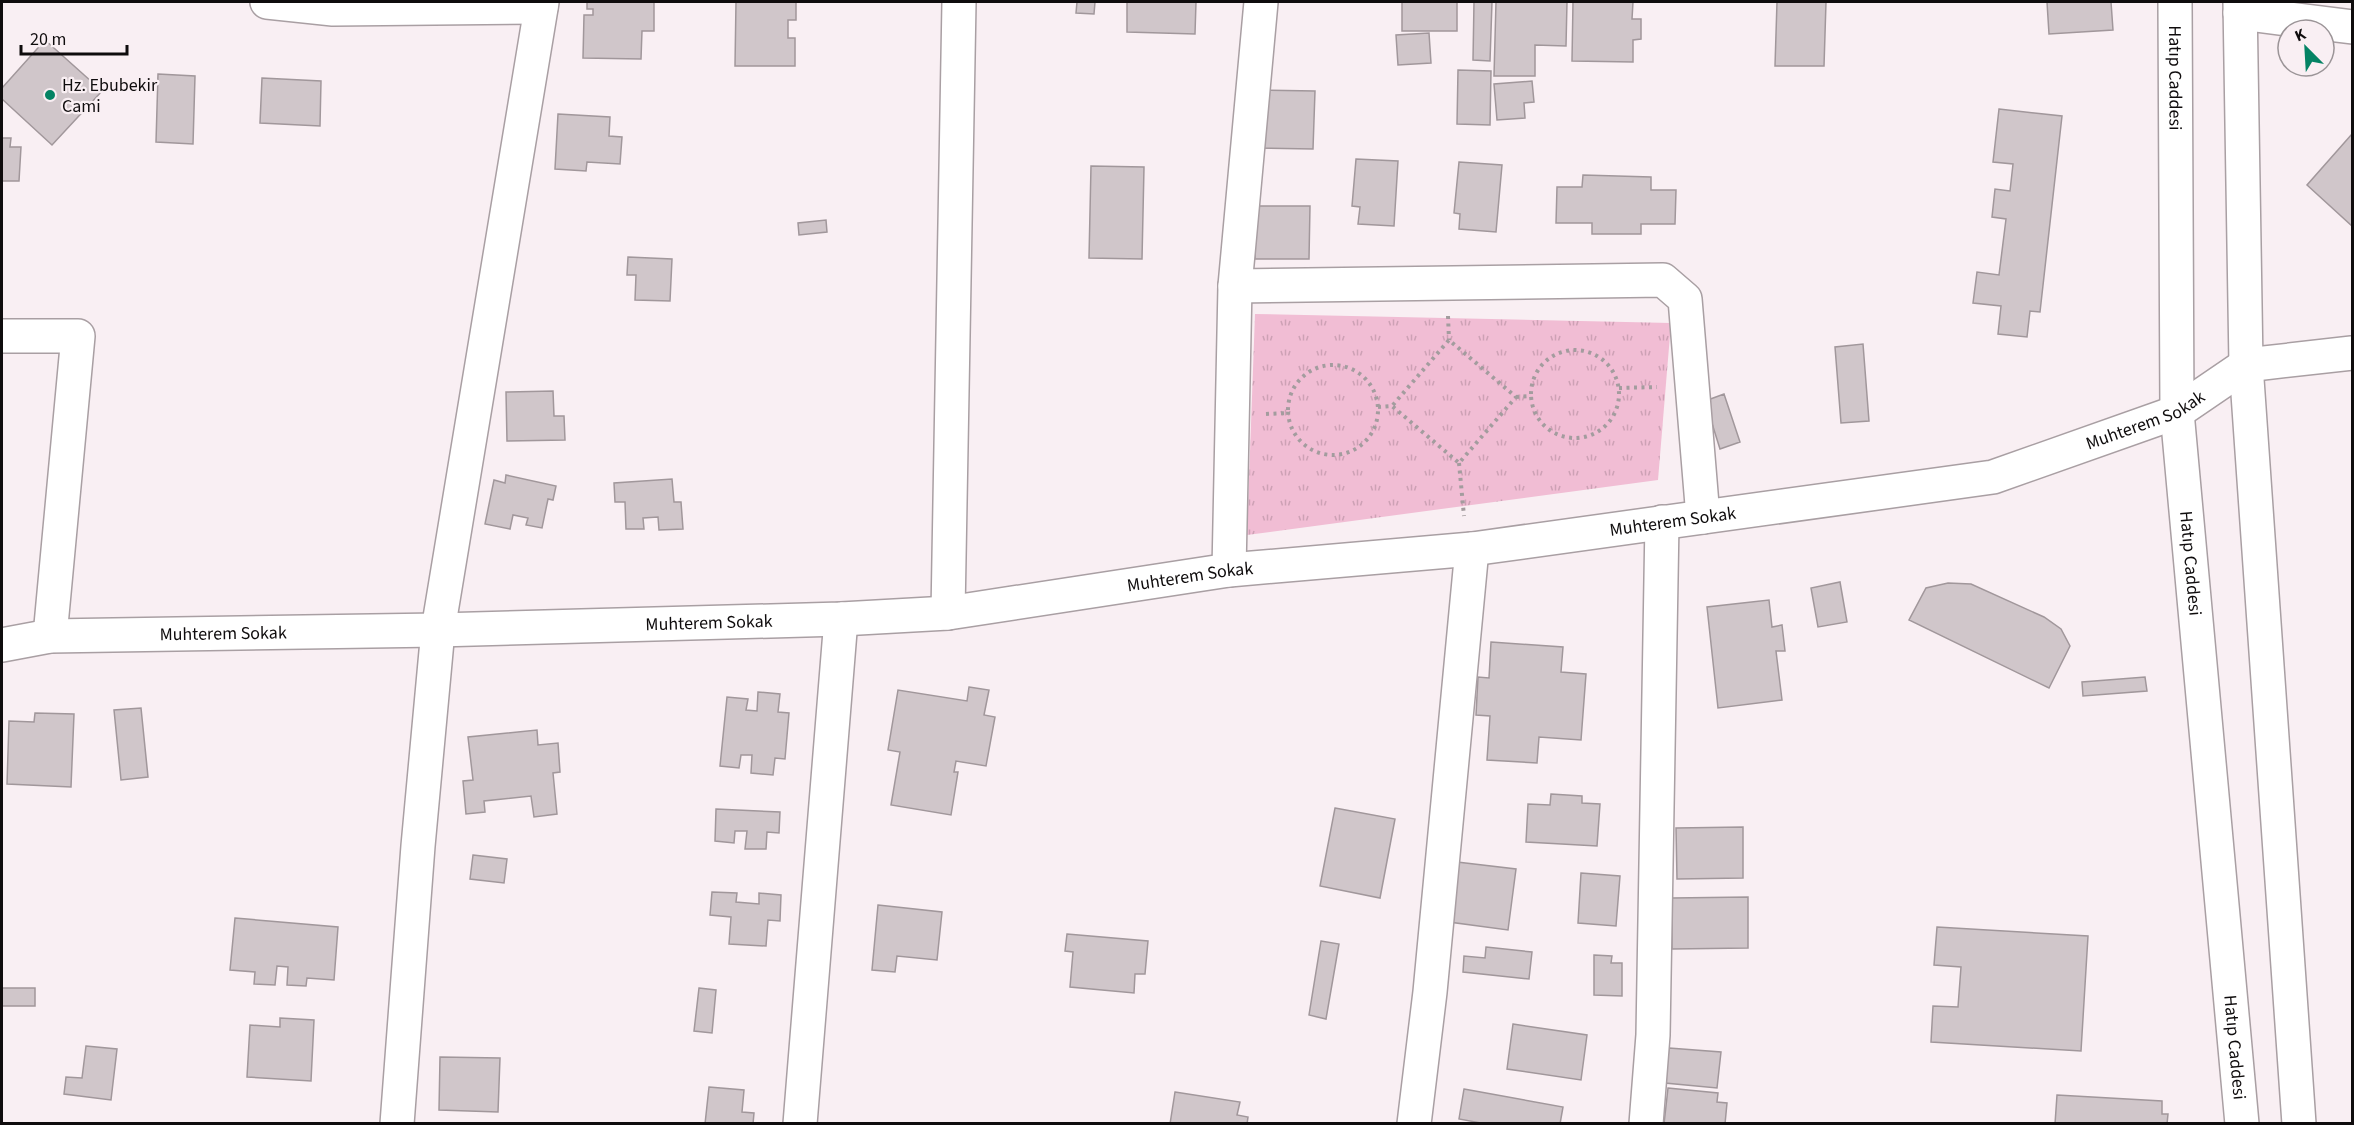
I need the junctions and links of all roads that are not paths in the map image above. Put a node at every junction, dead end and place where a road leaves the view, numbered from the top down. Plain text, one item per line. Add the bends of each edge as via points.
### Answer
1 (267, 2) edge
2 (959, 2) edge
3 (1261, 2) edge
4 (2175, 2) edge
5 (542, 4) edge
6 (2240, 7) edge
7 (2352, 27) edge
8 (1235, 286) junction
9 (2, 336) edge
10 (2352, 353) edge
11 (2246, 365) junction
12 (2177, 412) junction
13 (1703, 517) junction
14 (1662, 522) junction
15 (1469, 549) junction
16 (1229, 570) junction
17 (948, 613) junction
18 (841, 619) junction
19 (438, 630) junction
20 (50, 636) junction
21 (2, 645) edge
22 (397, 1124) edge
23 (800, 1124) edge
24 (1414, 1124) edge
25 (1646, 1124) edge
26 (2242, 1124) edge
27 (2299, 1124) edge

1 - 5 street via 333,9
2 - 17 street
3 - 8 street
4 - 12 street, Hatıp Caddesi
5 - 19 street
6 - 7 street
6 - 11 street
8 - 13 street via 1664,280 1685,299
8 - 16 street
9 - 20 street via 78,336
10 - 11 street, Muhterem Sokak
11 - 12 street, Muhterem Sokak
11 - 27 street
12 - 13 street, Muhterem Sokak via 1993,477
12 - 26 street, Hatıp Caddesi
13 - 14 street, Muhterem Sokak
14 - 15 street, Muhterem Sokak
14 - 25 street via 1653,1035
15 - 16 street, Muhterem Sokak
15 - 24 street via 1430,992
16 - 17 street, Muhterem Sokak
17 - 18 street, Muhterem Sokak
18 - 19 street, Muhterem Sokak
18 - 23 street
19 - 20 street, Muhterem Sokak
19 - 22 street
20 - 21 street, Muhterem Sokak

